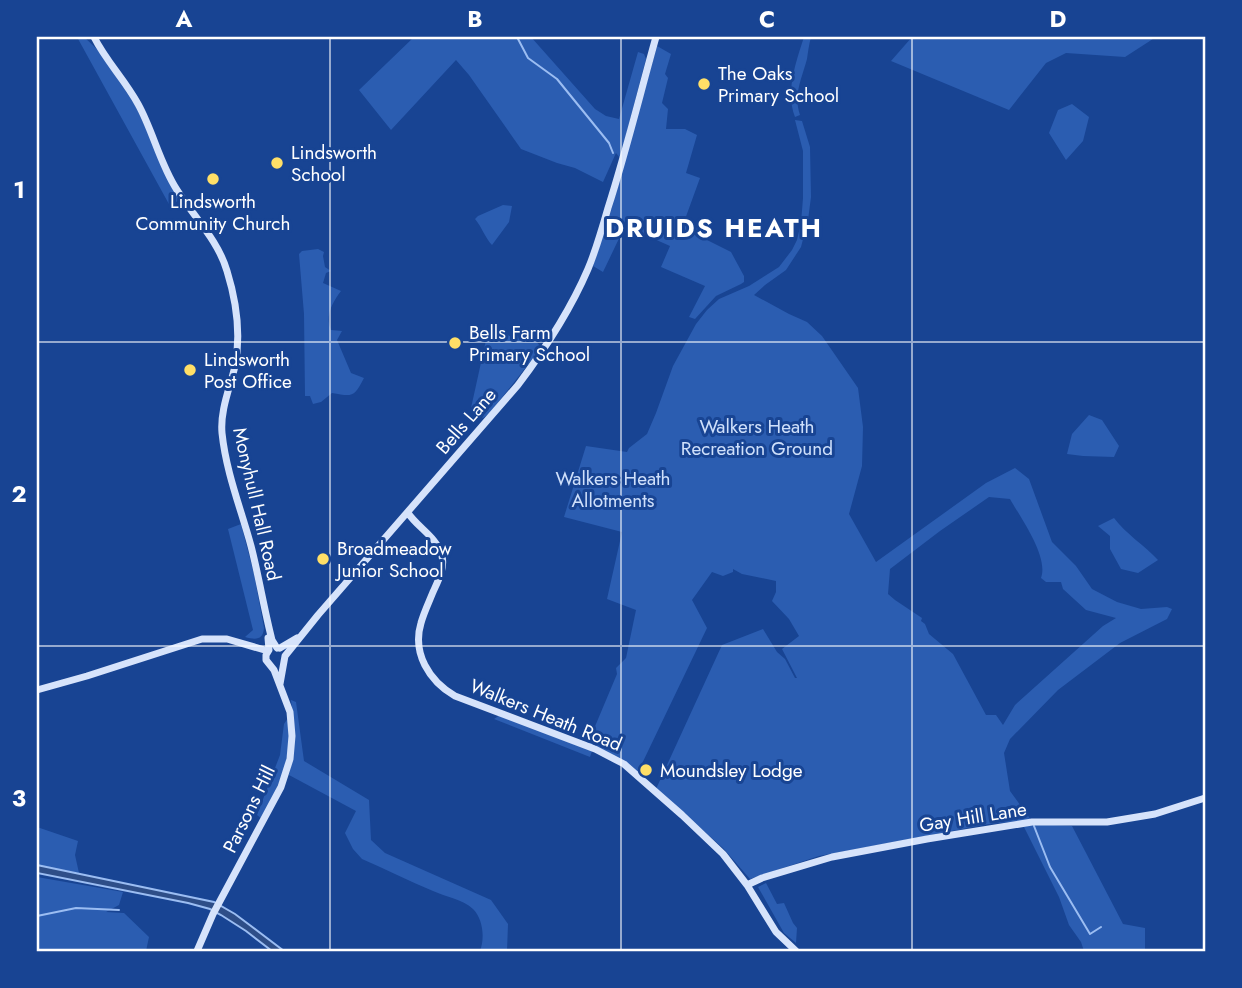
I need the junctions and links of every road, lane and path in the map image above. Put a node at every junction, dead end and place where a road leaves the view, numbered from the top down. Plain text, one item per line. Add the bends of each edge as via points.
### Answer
1 (88, 37) edge
2 (94, 37) edge
3 (656, 37) edge
4 (99, 48) junction
5 (408, 513) junction
6 (269, 628) junction
7 (301, 636) junction
8 (268, 637) junction
9 (247, 645) junction
10 (273, 649) junction
11 (284, 659) junction
12 (269, 663) junction
13 (280, 684) junction
14 (37, 690) edge
15 (1205, 798) edge
16 (747, 885) junction
17 (197, 951) edge
18 (796, 951) edge

1 - 4 street, Monyhull Hall Road
2 - 4 street, Monyhull Hall Road
3 - 5 street, Bells Lane via 616,185 576,292 518,385
4 - 6 street, Monyhull Hall Road via 136,101 170,178 220,251 229,274 237,344 222,433
5 - 7 street, Bells Lane
5 - 16 street, Walkers Heath Road via 434,541 443,563 421,623 419,643 434,680 455,695 618,760 723,854
6 - 8 street, Monyhull Hall Road
6 - 10 street, Monyhull Hall Road
7 - 10 street, Bells Lane
7 - 11 street, Bells Lane
8 - 9 street
8 - 10 street, Monyhull Hall Road
9 - 10 street
9 - 12 street
9 - 14 street via 202,639
10 - 11 street
10 - 12 street via 266,655
11 - 12 street via 276,667
11 - 13 street, Parsons Hill
12 - 13 street, Parsons Hill
13 - 17 street, Parsons Hill via 290,712 288,766
15 - 16 street, Gay Hill Lane via 1114,821 1019,824 916,841 832,857
16 - 18 street, Walkers Heath Road via 776,932

